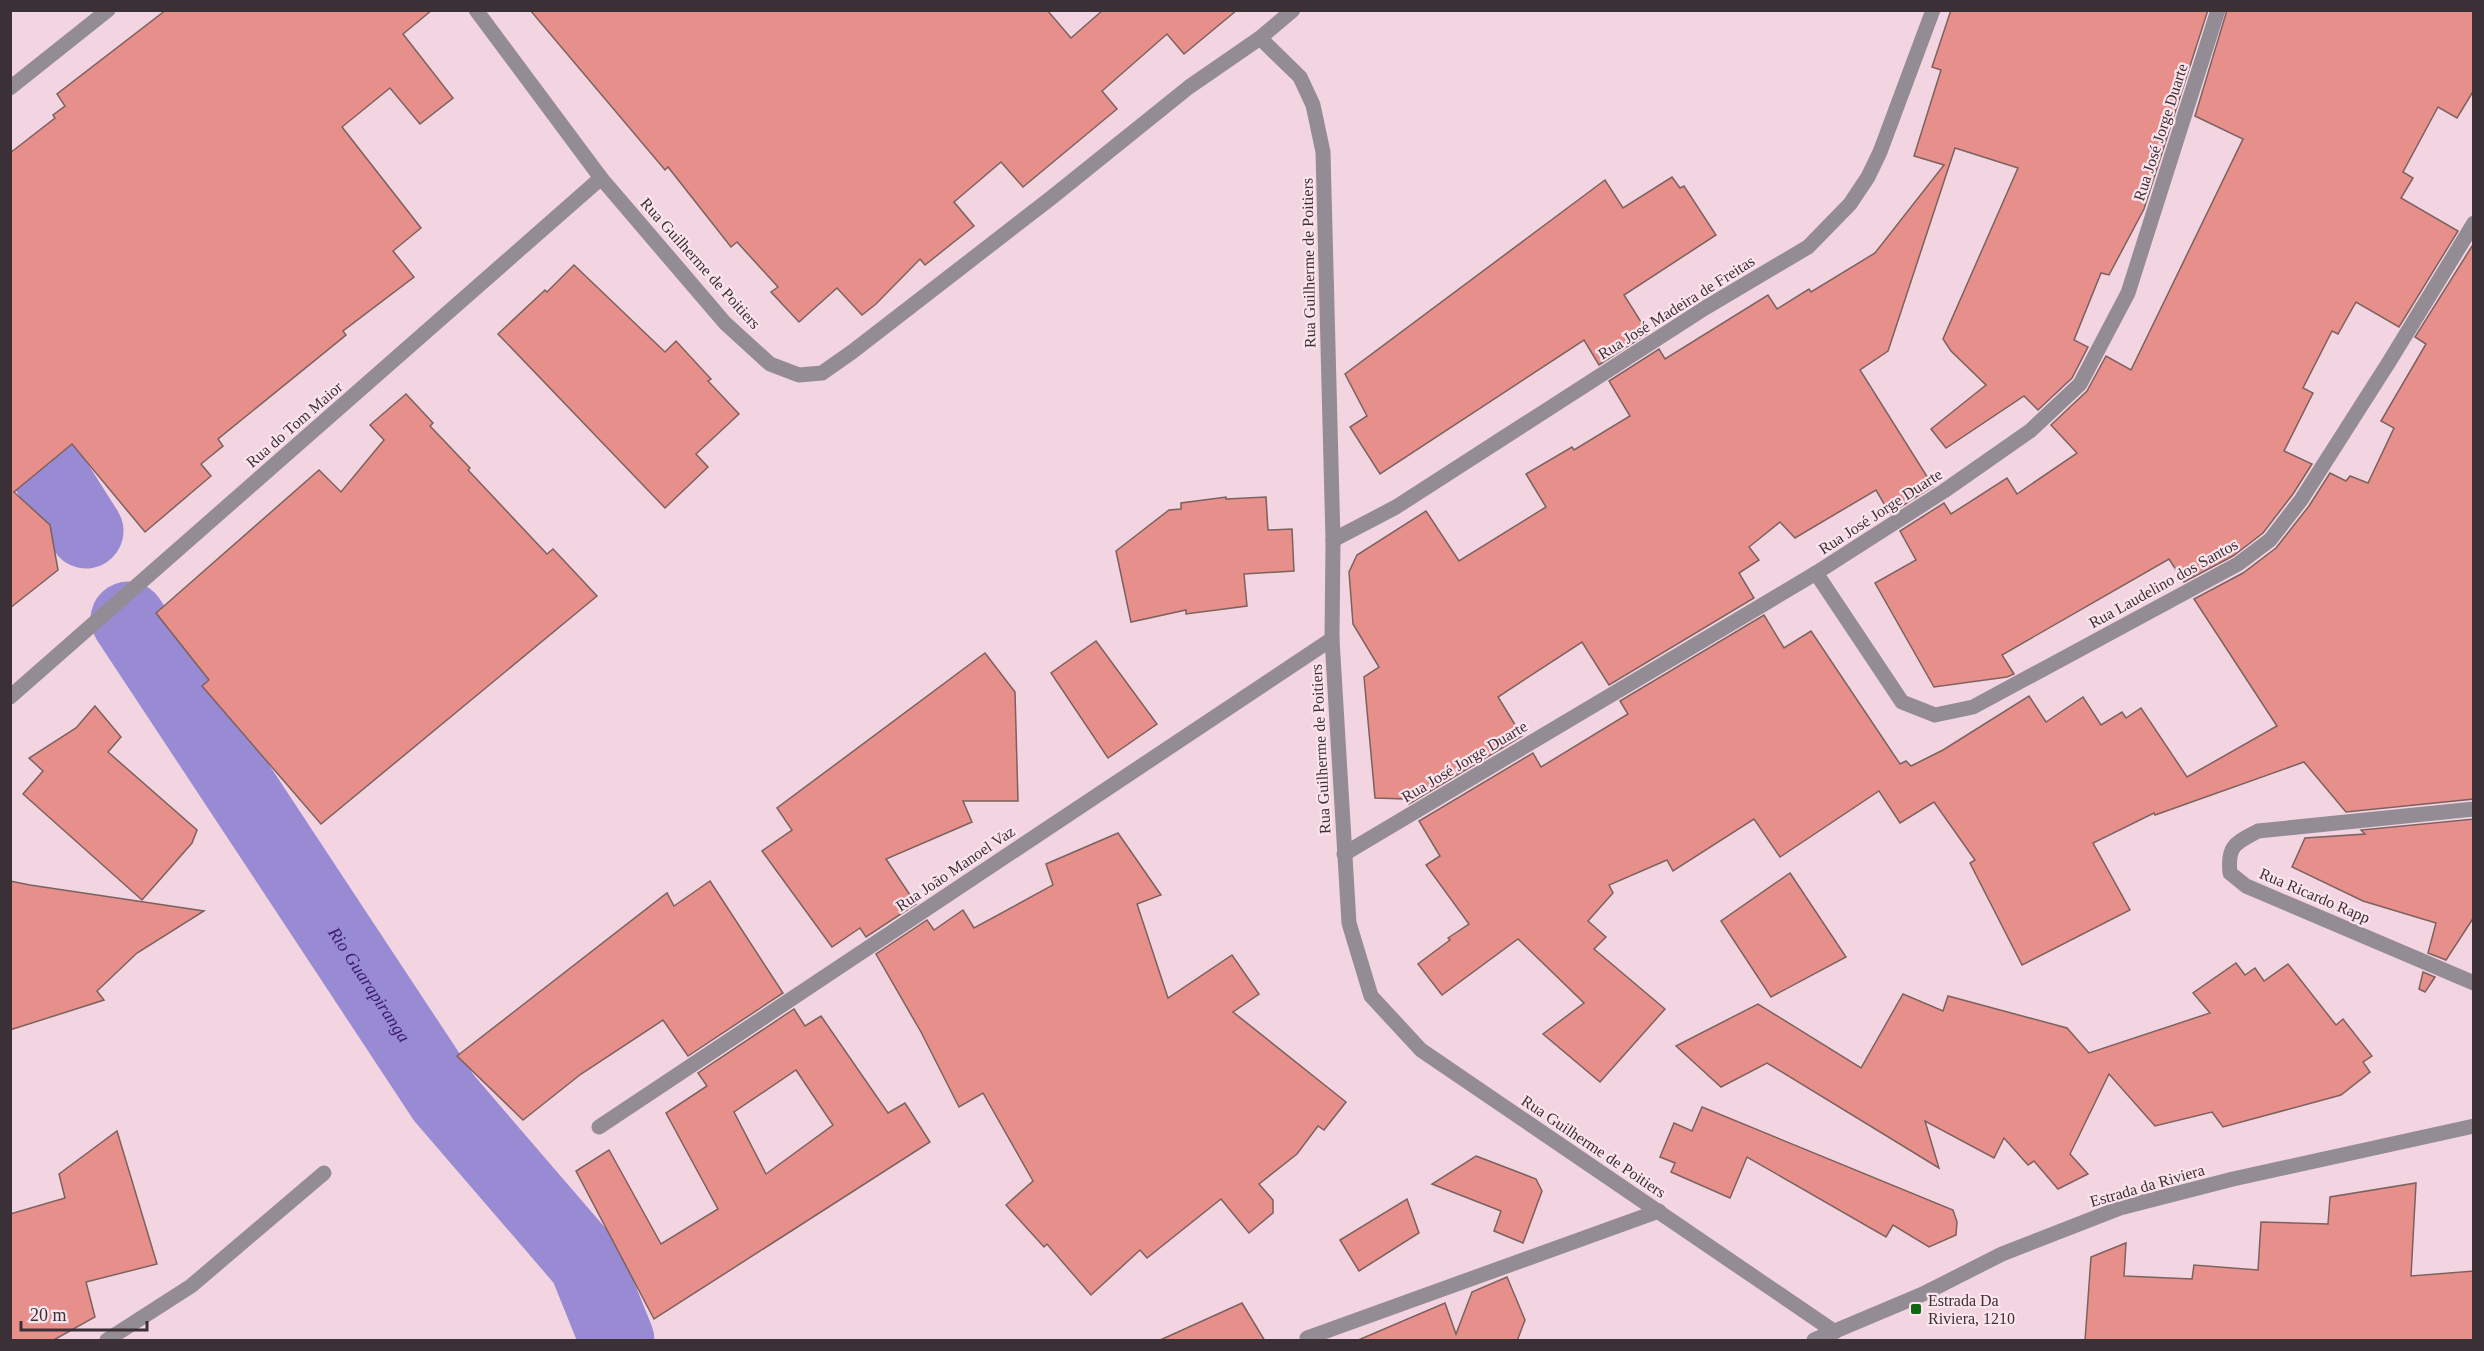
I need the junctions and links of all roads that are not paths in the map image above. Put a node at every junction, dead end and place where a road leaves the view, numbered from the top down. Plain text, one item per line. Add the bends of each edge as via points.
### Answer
1 (108, 10) edge
2 (476, 10) edge
3 (1293, 10) edge
4 (1933, 10) edge
5 (2218, 10) edge
6 (1260, 39) junction
7 (10, 88) edge
8 (601, 178) junction
9 (2474, 223) edge
10 (1333, 540) junction
11 (1816, 573) junction
12 (1332, 639) junction
13 (10, 697) edge
14 (2474, 809) edge
15 (1344, 854) junction
16 (2474, 983) edge
17 (2474, 1126) edge
18 (599, 1127) dead end
19 (324, 1173) dead end
20 (1659, 1211) junction
21 (1835, 1332) junction
22 (1307, 1338) dead end
23 (106, 1341) edge
24 (1814, 1341) edge

1 - 7 street
2 - 8 street, Rua Guilherme de Poitiers
3 - 6 street
4 - 10 street, Rua José Madeira de Freitas via 1868,177 1850,204 1808,247 1705,308 1396,507
5 - 11 street, Rua José Jorge Duarte via 2128,293 2080,384 2030,431
6 - 8 street, Rua Guilherme de Poitiers via 1189,87 822,373 799,375 770,364 725,323
6 - 10 street, Rua Guilherme de Poitiers via 1300,77 1313,105 1323,152
8 - 13 street, Rua do Tom Maior
9 - 11 street, Rua Laudelino dos Santos via 2301,501 2270,540 2238,564 1973,707 1935,715 1902,702
10 - 12 street, Rua Guilherme de Poitiers
11 - 15 street, Rua José Jorge Duarte
12 - 15 street, Rua Guilherme de Poitiers
12 - 18 street, Rua João Manoel Vaz
14 - 16 street, Rua Ricardo Rapp via 2258,831 2234,844 2228,857 2230,873 2246,886
15 - 20 street, Rua Guilherme de Poitiers via 1349,923 1371,996 1421,1050
17 - 21 street, Estrada da Riviera via 2120,1208 2002,1254
19 - 23 street via 191,1286
20 - 21 street, Rua Guilherme de Poitiers
20 - 22 street
21 - 24 street, Estrada da Riviera

